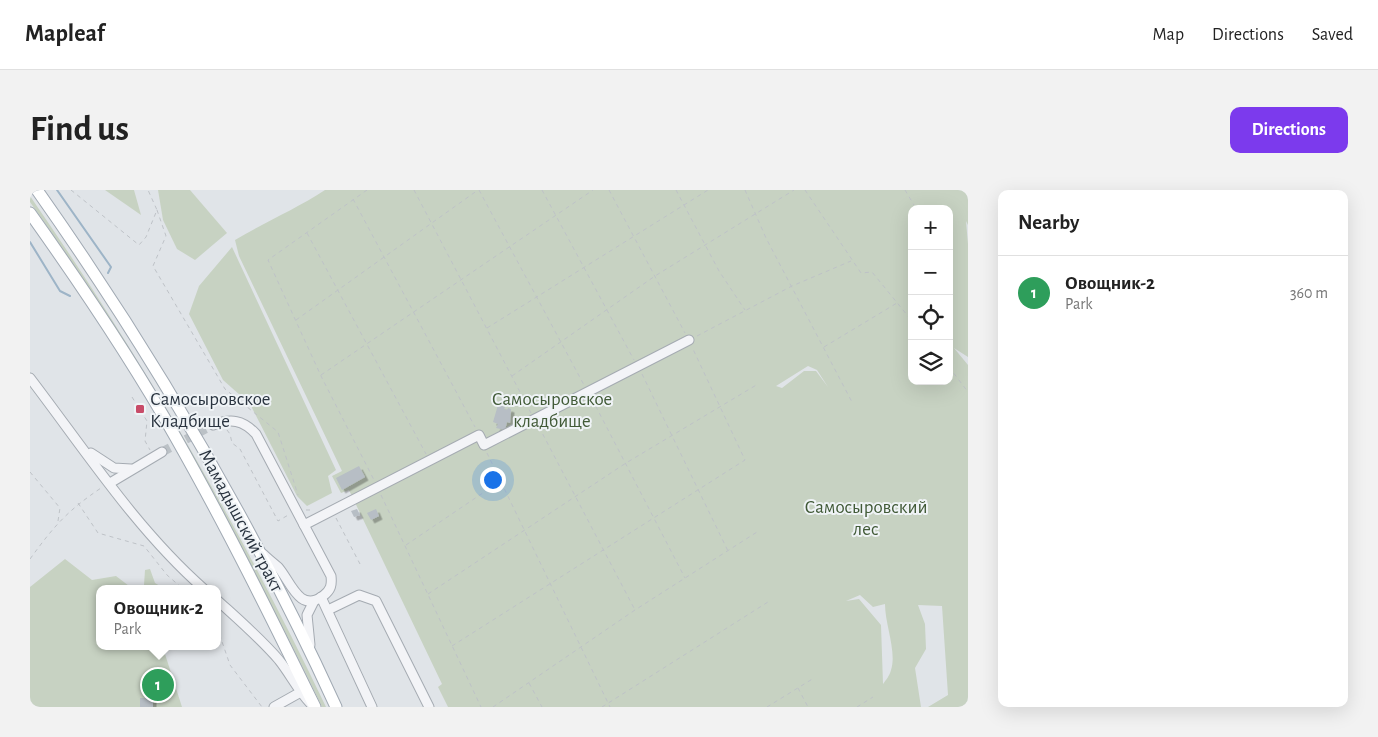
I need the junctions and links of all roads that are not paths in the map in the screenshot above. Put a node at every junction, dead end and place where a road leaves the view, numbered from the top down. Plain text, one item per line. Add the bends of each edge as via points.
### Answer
1 (37, 190) edge
2 (30, 213) edge
3 (689, 340) road end
4 (30, 378) edge
5 (213, 425) tunnel mouth
6 (83, 448) junction
7 (162, 452) tunnel mouth
8 (134, 468) junction
9 (110, 483) junction
10 (304, 525) junction
11 (260, 552) junction
12 (200, 585) edge
13 (317, 599) junction
14 (221, 603) edge
15 (328, 610) junction
16 (311, 653) junction
17 (299, 693) junction
18 (274, 707) edge
19 (315, 707) edge
20 (336, 707) edge
21 (372, 707) edge
22 (429, 707) edge

1 - 11 main road, Мамадышский тракт via 182,412
2 - 19 main road, Мамадышский тракт via 115,337 176,438 238,551
3 - 10 street via 484,446 479,434
4 - 6 street
5 - 10 street via 233,420 242,422 256,434
6 - 8 street via 114,468
6 - 9 street
7 - 8 street
8 - 9 street
9 - 12 street via 166,553
10 - 13 street via 331,576 329,590
11 - 13 street via 279,568 296,595 304,600
11 - 16 main road, Мамадышский тракт
13 - 15 street
13 - 16 street via 309,606 306,619
14 - 17 street via 259,636 282,663
15 - 21 street
15 - 22 street via 359,595 376,601
16 - 20 main road, Мамадышский тракт
17 - 18 street
17 - 19 street

